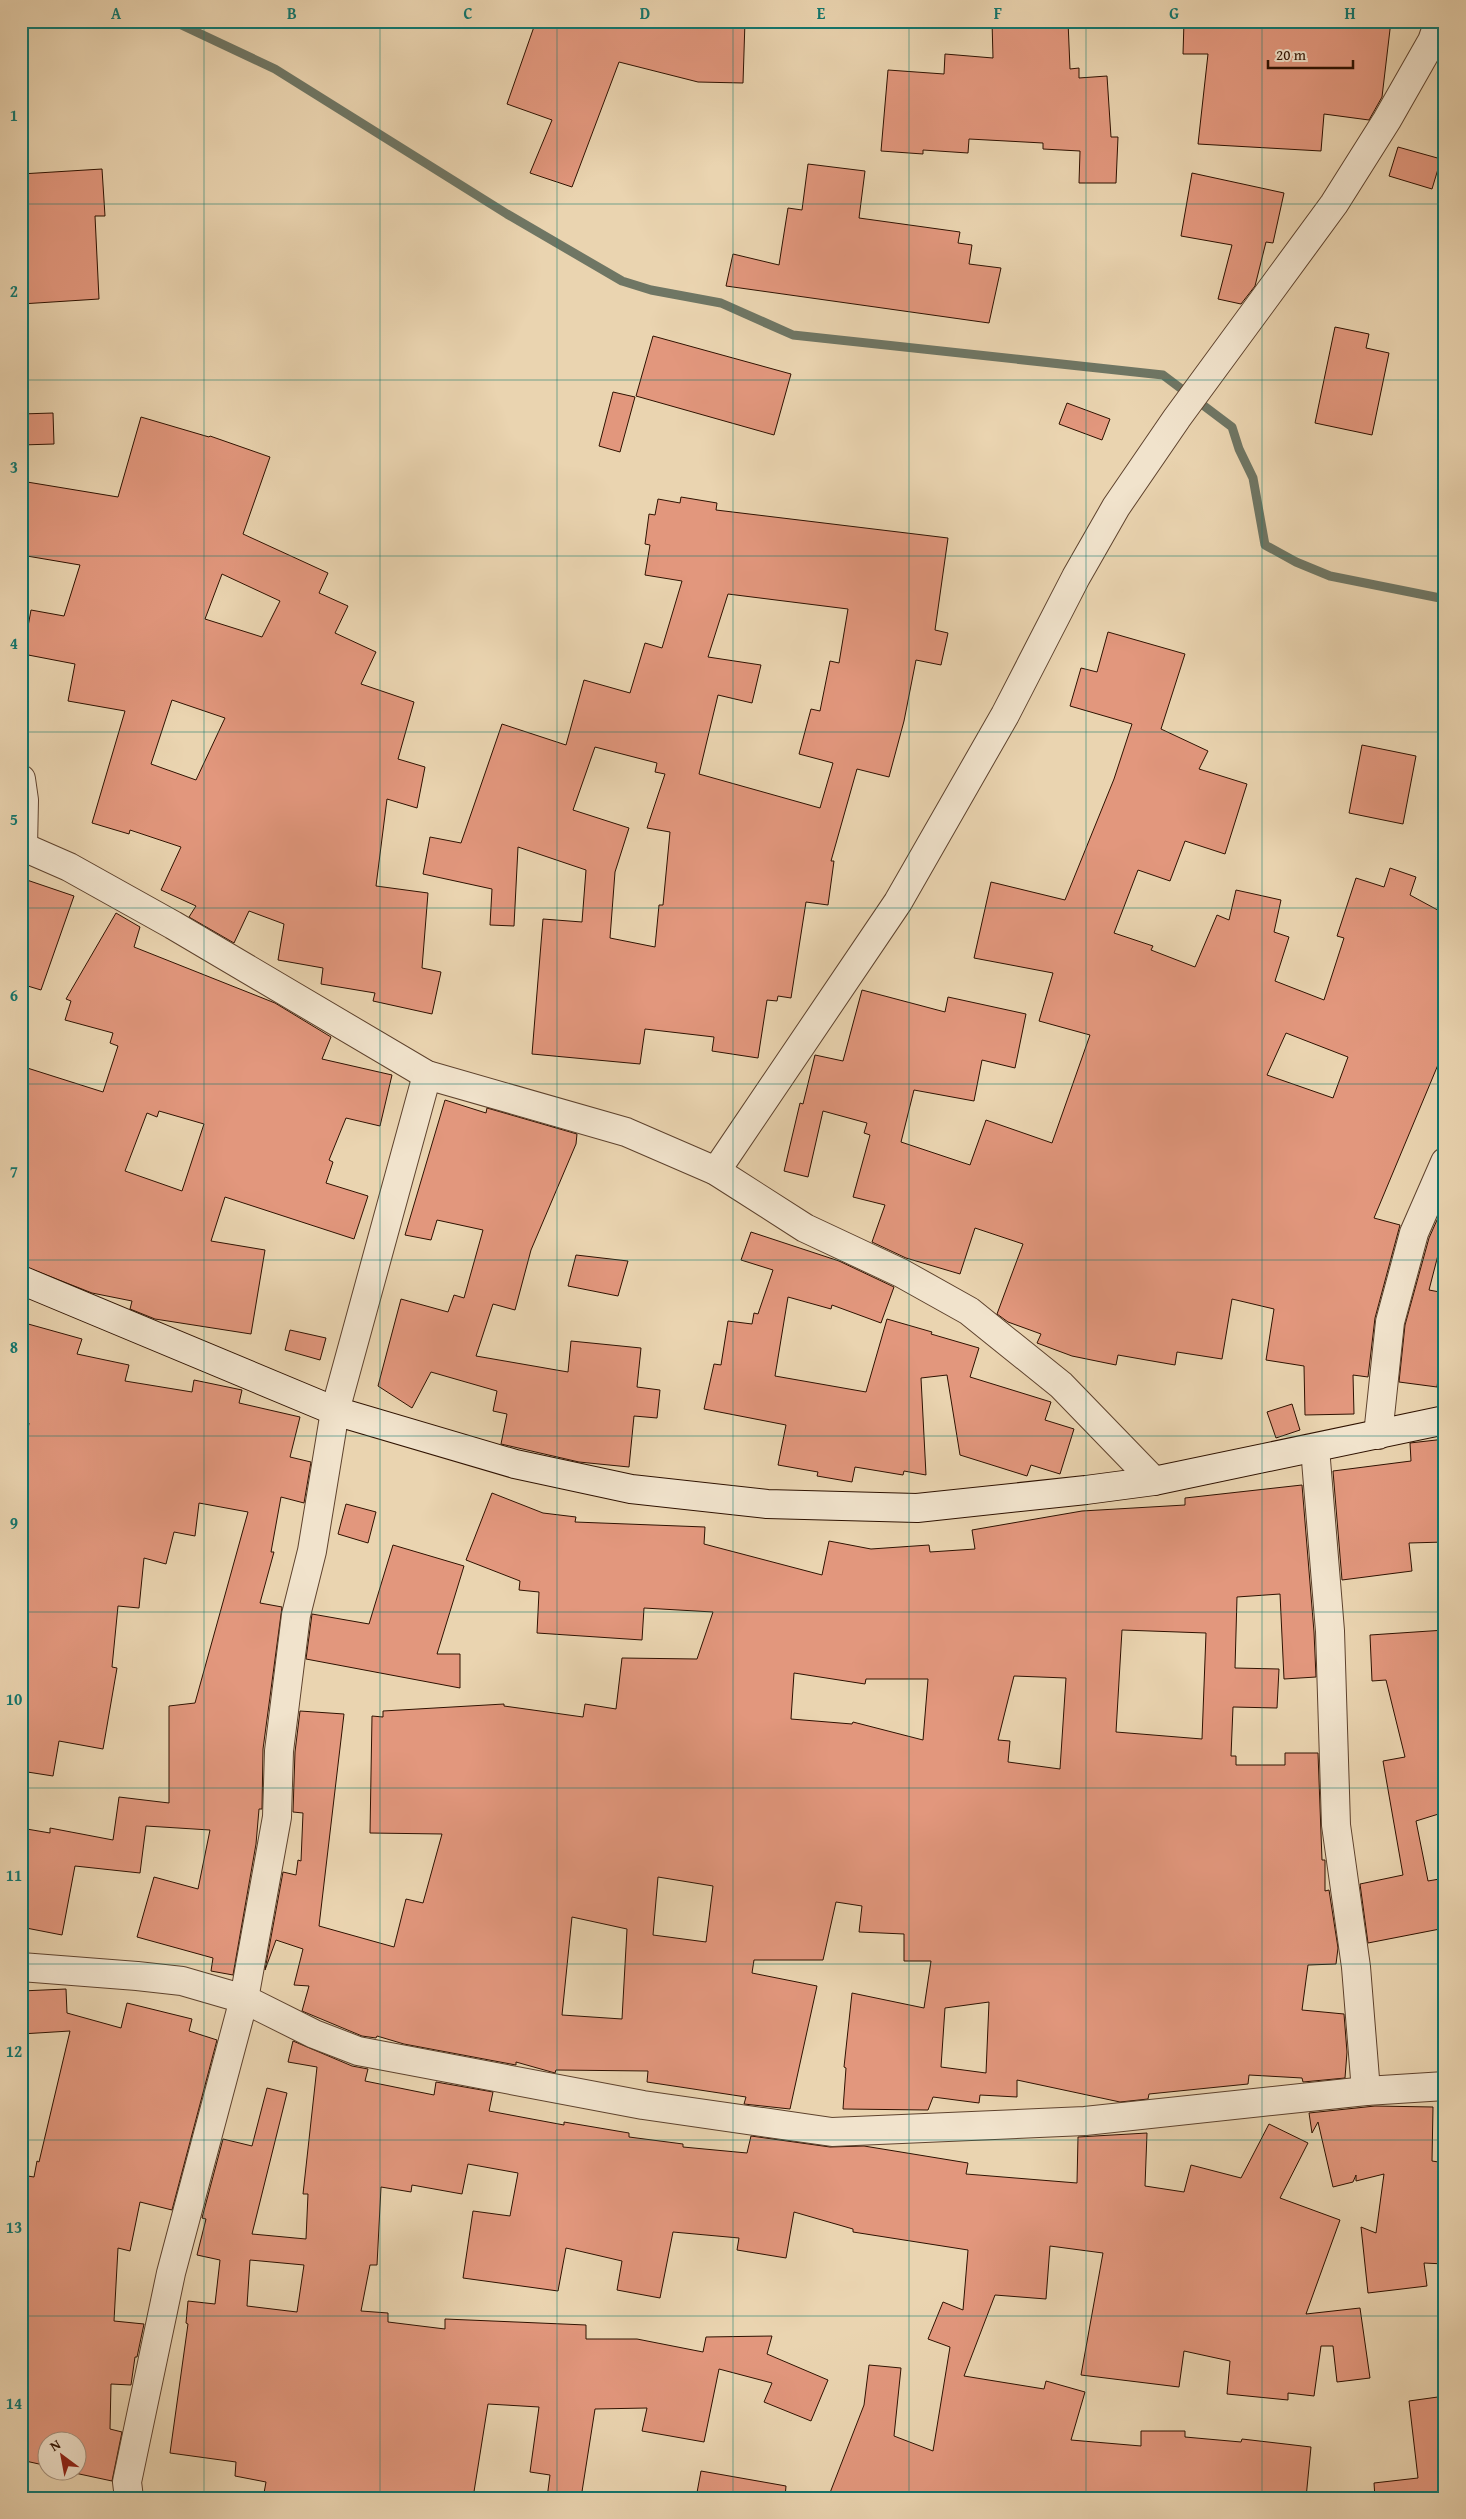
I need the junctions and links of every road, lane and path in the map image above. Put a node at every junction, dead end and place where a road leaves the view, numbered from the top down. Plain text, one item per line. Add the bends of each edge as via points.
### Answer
1 (1439, 21) edge
2 (21, 779) edge
3 (22, 846) edge
4 (427, 1074) junction
5 (1445, 1162) edge
6 (716, 1171) junction
7 (21, 1280) edge
8 (335, 1411) junction
9 (1445, 1420) edge
10 (1378, 1435) junction
11 (1315, 1448) junction
12 (1154, 1481) junction
13 (21, 1967) edge
14 (244, 1999) junction
15 (1445, 2086) edge
16 (1366, 2091) junction
17 (129, 2498) edge

1 - 6 street via 1423,57 1334,204 1176,418 1116,507 898,902
2 - 3 street via 24,800
3 - 4 street via 69,867 155,915
4 - 6 street via 626,1132
4 - 8 street
5 - 10 street via 1414,1233 1390,1322
6 - 12 street via 805,1228 901,1273 969,1311 1061,1385
7 - 8 street
8 - 12 street via 525,1466 631,1489 767,1504 917,1508
8 - 14 street via 312,1551 296,1615 279,1751 277,1818
9 - 10 street
10 - 11 street
11 - 12 street
11 - 16 street via 1330,1630 1336,1825 1356,1967
13 - 14 street via 182,1982
14 - 16 street via 314,2034 358,2051 643,2105 832,2132 1085,2121
14 - 17 street via 171,2273 127,2482
15 - 16 street

